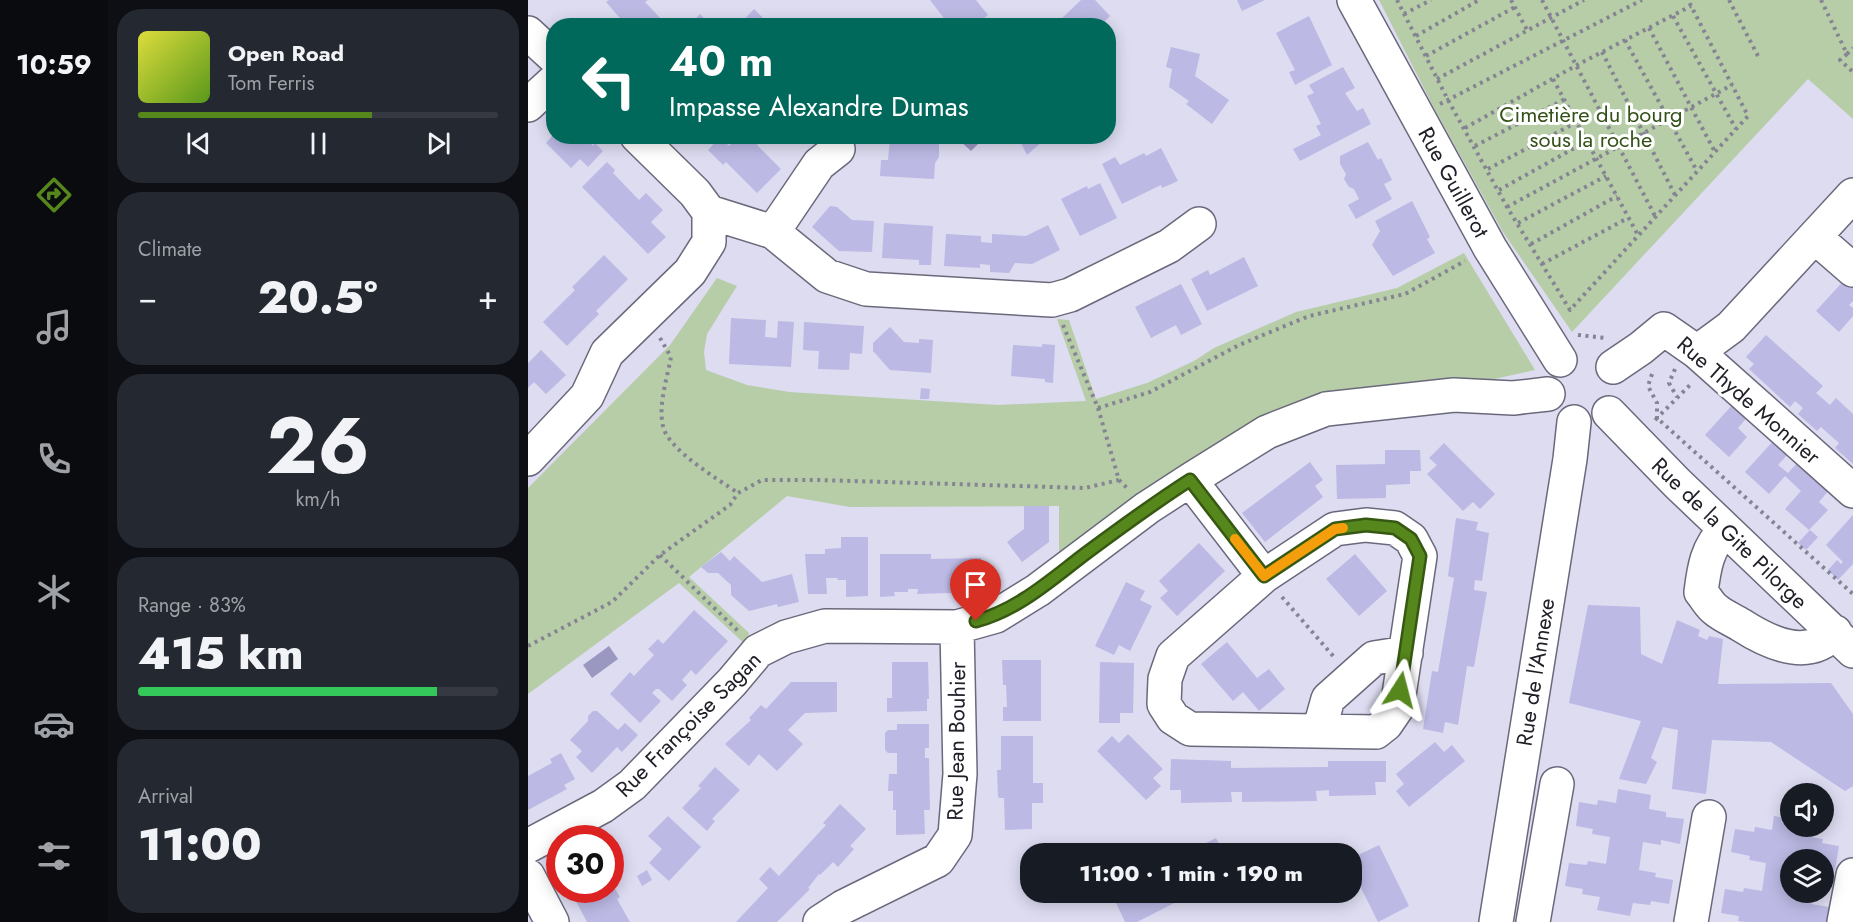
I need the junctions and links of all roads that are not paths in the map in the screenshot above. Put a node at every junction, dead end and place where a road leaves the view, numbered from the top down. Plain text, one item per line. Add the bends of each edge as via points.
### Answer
1 (1354, 0) edge
2 (528, 33) edge
3 (546, 50) edge
4 (546, 88) edge
5 (528, 105) edge
6 (645, 144) edge
7 (838, 149) dead end
8 (1853, 195) edge
9 (708, 212) junction
10 (1199, 224) dead end
11 (773, 232) junction
12 (1815, 237) junction
13 (1853, 270) edge
14 (1697, 352) junction
15 (1560, 360) junction
16 (1614, 367) junction
17 (1548, 394) junction
18 (1609, 413) junction
19 (1574, 422) junction
20 (528, 459) edge
21 (1190, 480) junction
22 (1853, 491) edge
23 (1725, 530) junction
24 (1264, 576) junction
25 (957, 627) junction
26 (1844, 641) edge
27 (1406, 652) junction
28 (1319, 731) junction
29 (1557, 784) dead end
30 (1709, 817) dead end
31 (528, 846) edge
32 (1853, 875) edge
33 (528, 876) edge
34 (552, 922) edge
35 (820, 922) edge
36 (1496, 922) edge
37 (1533, 922) edge
38 (1691, 922) edge
39 (1844, 922) edge

1 - 15 street, Rue Guillerot via 1490,248
2 - 3 street
4 - 5 street
6 - 9 street via 695,193
7 - 11 street via 819,164
8 - 12 street
9 - 11 street
9 - 20 street via 709,242 690,272 607,353 587,396
10 - 11 street via 1169,246 1070,295 1052,300 866,289 826,276
12 - 13 street
12 - 14 street via 1731,327
14 - 16 street, Rue Thyde Monnier via 1664,329
14 - 22 street, Rue Thyde Monnier
15 - 16 street via 1582,351 1605,358
15 - 17 street via 1548,381
16 - 18 street via 1620,386
17 - 19 street via 1557,412
17 - 21 street, Rue Françoise Sagan via 1514,398 1454,395 1326,410 1267,432
18 - 19 street via 1592,422
18 - 23 street, Rue de la Gite Pilorge
19 - 36 street, Rue de l'Annexe
21 - 24 street
21 - 25 street, Rue Françoise Sagan via 1022,600 996,616
23 - 26 street, Rue de la Gite Pilorge
23 - 26 street via 1716,538 1705,562 1701,592 1716,610 1763,639 1792,648
24 - 27 street via 1335,529 1366,525 1395,528 1411,539 1420,556
24 - 28 street via 1173,656 1165,680 1164,704 1173,718 1190,729
25 - 31 street, Rue Françoise Sagan via 825,626 758,651 632,785 603,806
25 - 35 street, Rue Jean Bouhier via 960,774 955,835 938,860
27 - 28 street via 1374,658 1352,677 1328,699
27 - 28 street via 1397,708 1386,724 1376,732
29 - 37 street
30 - 38 street
32 - 39 street
33 - 34 street

